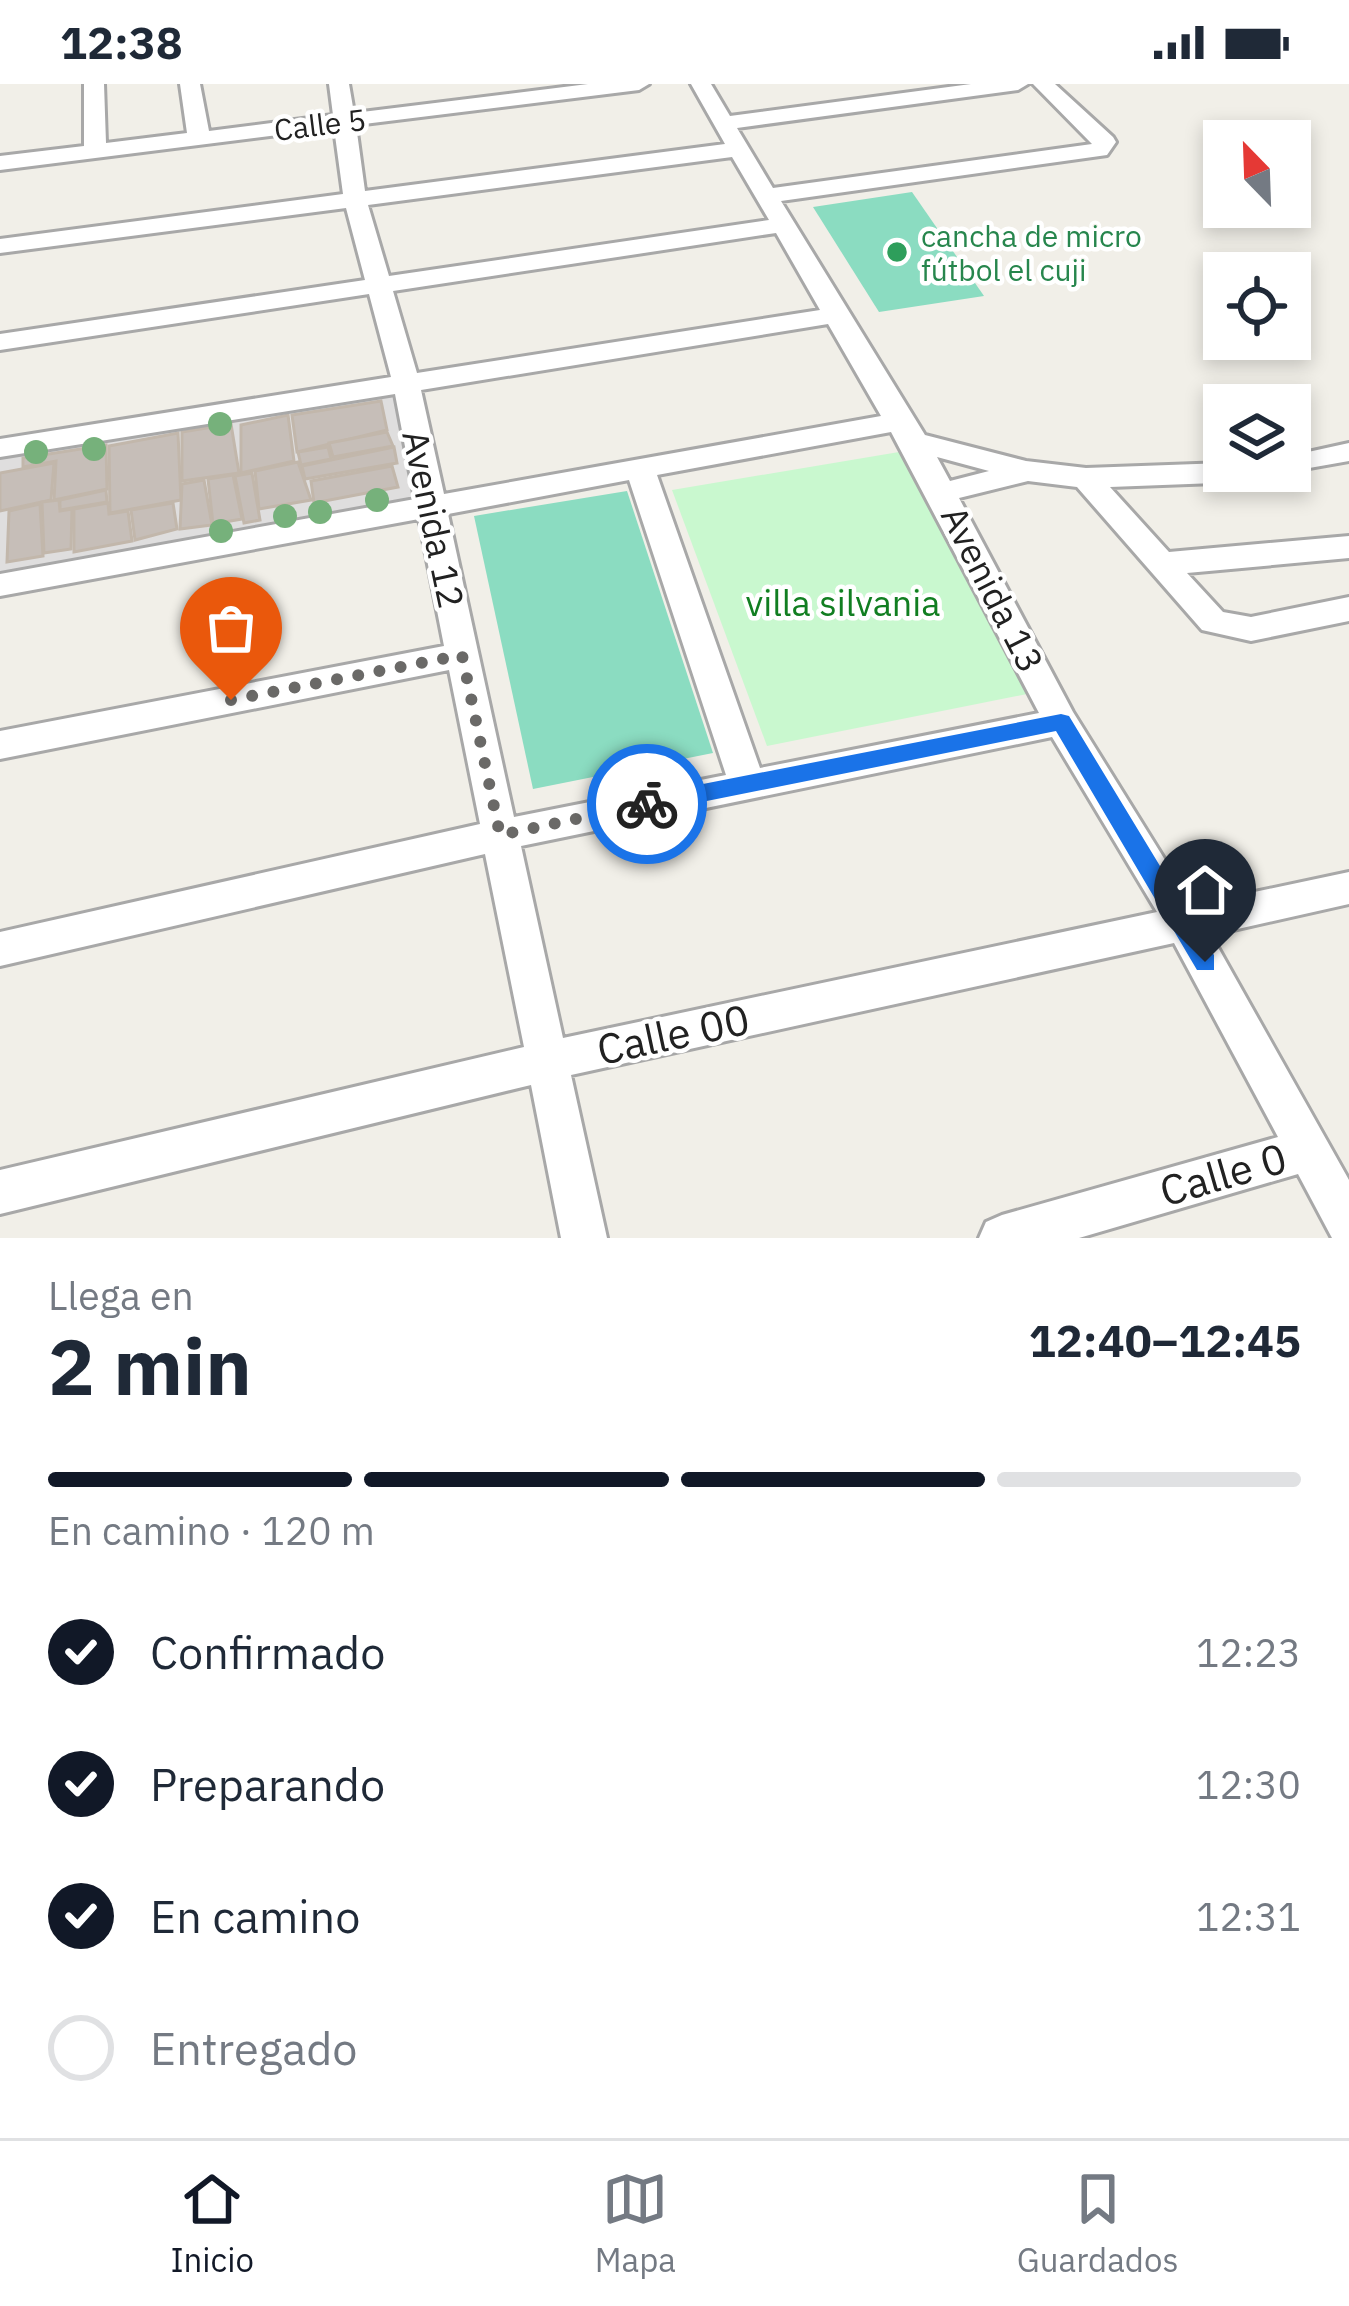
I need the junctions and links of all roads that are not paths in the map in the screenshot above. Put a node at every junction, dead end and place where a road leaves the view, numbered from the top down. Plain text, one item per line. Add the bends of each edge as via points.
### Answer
1 (94, 84) edge
2 (190, 84) edge
3 (339, 84) edge
4 (639, 84) edge
5 (701, 84) edge
6 (1018, 84) edge
7 (1043, 84) edge
8 (341, 121) junction
9 (724, 123) junction
10 (199, 139) junction
11 (739, 149) junction
12 (94, 152) junction
13 (0, 163) edge
14 (766, 196) junction
15 (355, 199) junction
16 (784, 225) junction
17 (0, 246) edge
18 (376, 286) junction
19 (836, 315) junction
20 (0, 342) edge
21 (406, 383) junction
22 (907, 432) junction
23 (0, 448) edge
24 (1349, 452) edge
25 (1311, 461) edge
26 (640, 469) junction
27 (1026, 471) junction
28 (1203, 474) edge
29 (1086, 478) junction
30 (943, 492) junction
31 (432, 507) junction
32 (1349, 547) edge
33 (1162, 564) junction
34 (0, 585) edge
35 (1349, 609) edge
36 (462, 655) junction
37 (1061, 722) junction
38 (0, 745) edge
39 (747, 783) junction
40 (500, 835) junction
41 (1349, 888) edge
42 (1185, 925) junction
43 (0, 949) edge
44 (548, 1061) junction
45 (1306, 1150) junction
46 (0, 1192) edge
47 (1349, 1224) edge
48 (584, 1238) edge
49 (1002, 1238) edge

1 - 12 street
2 - 10 street
3 - 8 street, Avenida 12
4 - 8 street, Calle 5
5 - 9 street, Avenida 13
6 - 9 street
7 - 14 street via 1106,142 1099,150
8 - 10 street, Calle 5
8 - 15 street, Avenida 12
9 - 11 street, Avenida 13
10 - 12 street, Calle 5
11 - 14 street, Avenida 13
11 - 15 street
12 - 13 street, Calle 5
14 - 16 street, Avenida 13
15 - 17 street
15 - 18 street, Avenida 12
16 - 18 street
16 - 19 street, Avenida 13
18 - 20 street
18 - 21 street, Avenida 12
19 - 21 street
19 - 22 street, Avenida 13
21 - 23 street
21 - 31 street, Avenida 12
22 - 26 street
22 - 27 street
22 - 30 street, Avenida 13
24 - 25 street
26 - 31 street
26 - 39 street
27 - 29 street
27 - 30 street
28 - 29 street
29 - 33 street
30 - 37 street, Avenida 13
31 - 34 street
31 - 36 street, Avenida 12
32 - 33 street
33 - 35 street via 1214,622 1251,629
36 - 38 street
36 - 40 street, Avenida 12
37 - 39 street
37 - 42 street, Avenida 13
39 - 40 street
40 - 43 street
40 - 44 street, Avenida 12
41 - 42 street, Calle 00
42 - 44 street, Calle 00
42 - 45 street, Avenida 13
44 - 46 street, Calle 00
44 - 48 street, Avenida 12
45 - 47 street, Avenida 13
45 - 49 street, Calle 0

